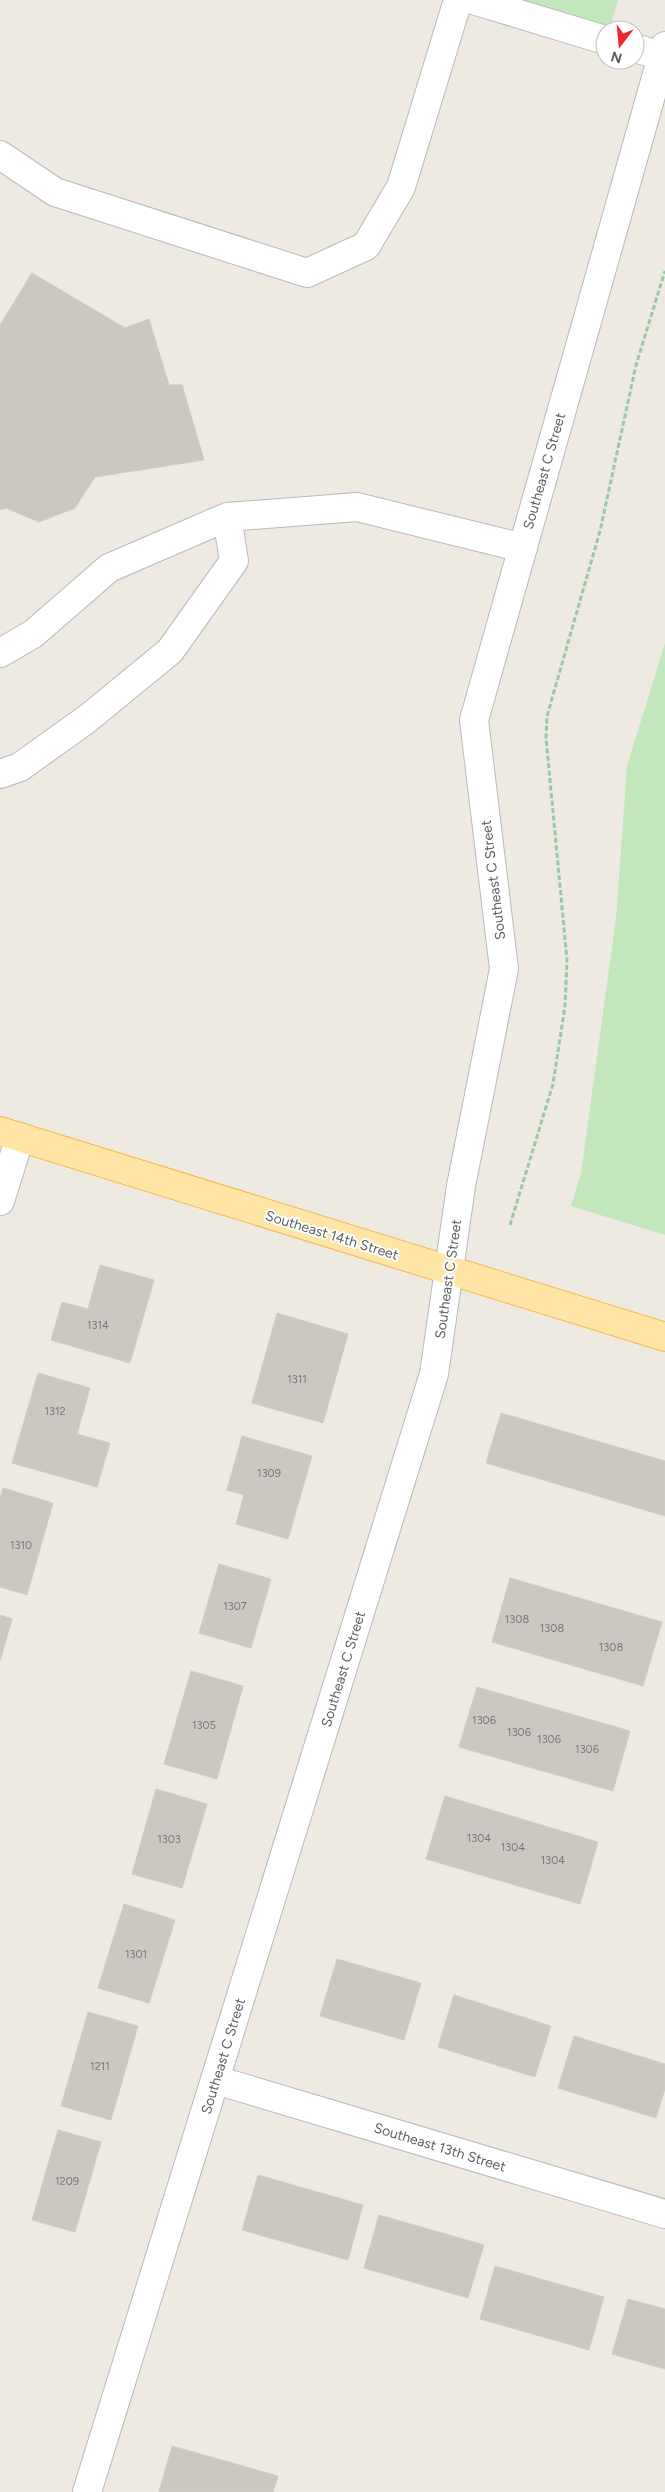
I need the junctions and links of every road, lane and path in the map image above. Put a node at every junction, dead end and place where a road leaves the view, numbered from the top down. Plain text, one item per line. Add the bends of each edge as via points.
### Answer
1 (458, 0) edge
2 (473, 0) edge
3 (595, 37) edge
4 (645, 49) edge
5 (663, 51) edge
6 (0, 155) edge
7 (665, 271) edge
8 (227, 517) junction
9 (523, 548) junction
10 (0, 653) edge
11 (0, 774) edge
12 (10, 1134) edge
13 (0, 1201) edge
14 (510, 1225) dead end
15 (448, 1271) junction
16 (665, 1337) edge
17 (216, 2080) junction
18 (665, 2214) edge
19 (87, 2492) edge

1 - 6 street via 401,187 366,246 307,273 55,192
2 - 3 street
4 - 5 street
5 - 9 street, Southeast C Street
7 - 14 path via 636,365 600,531 546,716 566,960 565,1006 553,1084
8 - 9 street via 357,507
8 - 10 street via 109,568 33,634
8 - 11 street via 234,561 170,651 87,719 20,767
9 - 15 street, Southeast C Street via 474,720 504,969 461,1186
12 - 13 street
12 - 15 main road, Southeast 14th Street
15 - 16 main road, Southeast 14th Street
15 - 17 street, Southeast C Street via 434,1374
17 - 18 street, Southeast 13th Street
17 - 19 street, Southeast C Street

